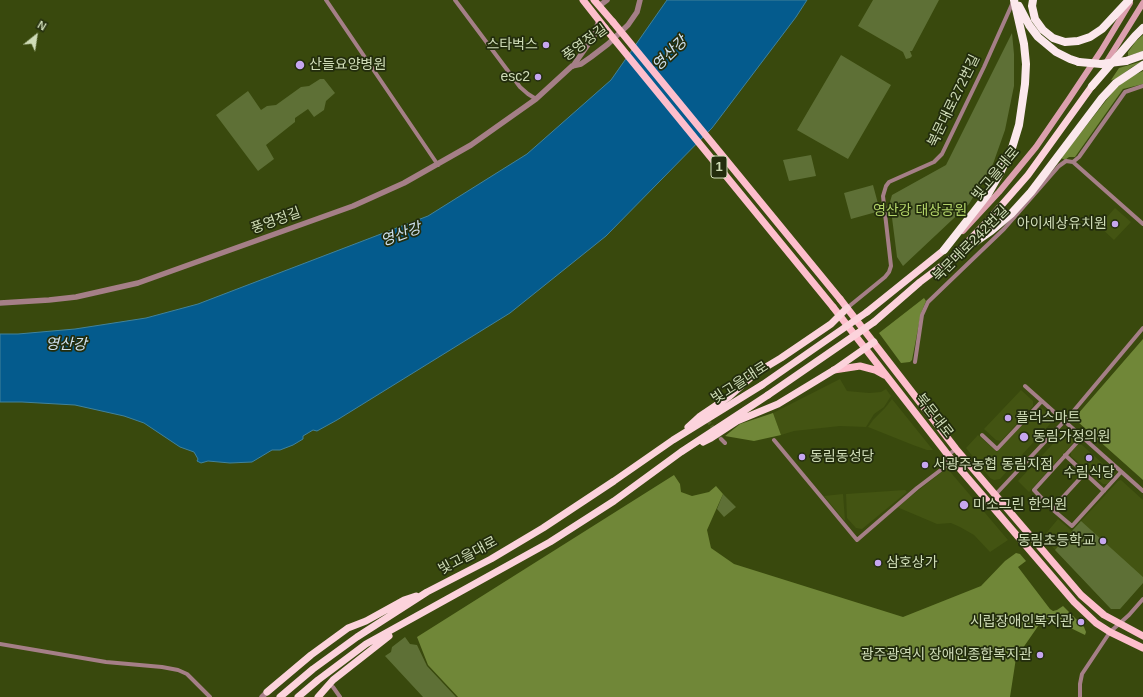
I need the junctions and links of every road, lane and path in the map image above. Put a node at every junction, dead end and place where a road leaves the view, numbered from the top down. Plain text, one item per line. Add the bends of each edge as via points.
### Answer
1 (326, 0) edge
2 (455, 0) edge
3 (583, 0) edge
4 (607, 0) edge
5 (640, 0) edge
6 (1015, 0) edge
7 (1033, 0) edge
8 (1130, 0) edge
9 (596, 3) edge
10 (1143, 3) edge
11 (599, 20) junction
12 (1143, 28) edge
13 (1143, 55) edge
14 (1143, 65) edge
15 (572, 66) junction
16 (1092, 86) junction
17 (1143, 86) edge
18 (536, 99) junction
19 (1072, 162) junction
20 (438, 165) junction
21 (1143, 224) edge
22 (944, 250) junction
23 (952, 258) junction
24 (0, 303) edge
25 (848, 308) junction
26 (839, 316) junction
27 (1143, 328) edge
28 (874, 342) junction
29 (865, 349) junction
30 (915, 362) dead end
31 (834, 370) junction
32 (887, 377) junction
33 (1025, 386) dead end
34 (1042, 401) junction
35 (1064, 421) junction
36 (982, 435) dead end
37 (1082, 437) junction
38 (721, 439) tunnel mouth
39 (673, 440) junction
40 (774, 440) dead end
41 (725, 443) dead end
42 (956, 449) junction
43 (681, 452) junction
44 (948, 455) junction
45 (1065, 455) junction
46 (1121, 472) junction
47 (1085, 473) junction
48 (1104, 491) junction
49 (1143, 491) edge
50 (996, 494) junction
51 (1052, 509) junction
52 (427, 592) junction
53 (1143, 598) edge
54 (408, 621) junction
55 (1119, 624) junction
56 (1110, 632) junction
57 (1143, 636) edge
58 (0, 644) edge
59 (1143, 648) edge
60 (333, 687) dead end
61 (264, 695) edge
62 (210, 697) edge
63 (280, 697) edge
64 (298, 697) edge
65 (318, 697) edge
66 (340, 697) edge
67 (1080, 697) edge

1 - 20 street
2 - 18 street via 520,86
3 - 11 main road, 1
4 - 9 street
5 - 15 street, 풍영정길 via 637,12 625,28 587,60
6 - 13 highway, bridge via 1038,37 1047,46 1070,59 1101,64 1126,61
6 - 22 highway via 1025,51 1025,84 1023,105 1012,148 988,194
6 - 25 street, 북문대로272번길 via 942,154 934,162 889,182 886,186 883,196 891,266 885,276
7 - 8 highway via 1035,19 1043,30 1053,38 1065,42 1078,42 1090,38 1102,29
8 - 22 main road, 빛고을대로 via 1101,51 1036,147 975,219
9 - 25 main road, 북문대로 / 1, bridge
10 - 16 main road, 빛고을대로
11 - 15 street via 594,36
11 - 26 main road, 북문대로 / 1, bridge
12 - 16 highway
14 - 23 highway via 1106,93 1031,192 1011,214
15 - 18 street, 풍영정길
16 - 23 highway, 빛고을대로 via 1018,186
17 - 19 street, 북문대로242번길 via 1125,92 1079,157
18 - 20 street, 풍영정길
19 - 21 street
19 - 30 street, 북문대로242번길 via 1066,161 1059,166 1004,229 928,302 922,315
20 - 24 street, 풍영정길 via 353,206 138,283 76,297
22 - 39 highway, 빛고을대로, bridge via 867,312 762,385
23 - 43 highway, 빛고을대로, bridge via 874,322
25 - 26 highway
25 - 28 main road, 북문대로 / 1
26 - 29 main road, 북문대로 / 1
26 - 39 highway via 805,343 756,373
27 - 35 street
28 - 29 highway
28 - 42 main road, 북문대로 / 1
29 - 31 highway
29 - 32 main road, 북문대로 / 1
31 - 32 main road via 860,366
31 - 43 highway via 778,404 738,421 712,438
32 - 44 main road, 북문대로 / 1
33 - 34 street
34 - 35 street
34 - 36 street via 997,449
35 - 37 street
35 - 50 street
37 - 45 street
37 - 46 street
38 - 41 street
39 - 52 highway, 빛고을대로 via 543,528
40 - 44 street via 857,540 946,466
42 - 44 street
42 - 50 main road, 북문대로 / 1
43 - 54 highway, 빛고을대로 via 614,501 550,542
44 - 56 main road, 북문대로 / 1 via 1074,602 1096,623
45 - 47 street
45 - 51 street via 1034,490
46 - 48 street
46 - 49 street
47 - 48 street
47 - 51 street
48 - 51 street via 1072,526
50 - 55 main road, 북문대로 / 1 via 1081,595
52 - 61 highway via 404,600 348,628
52 - 63 highway, 빛고을대로 via 357,637
53 - 55 street
54 - 64 highway, 빛고을대로 via 366,644
54 - 65 highway via 344,670
55 - 56 street
55 - 57 main road, 북문대로 / 1
56 - 59 main road, 북문대로 / 1
56 - 67 street via 1082,674
58 - 62 street via 106,662 178,670 187,674
60 - 66 street

